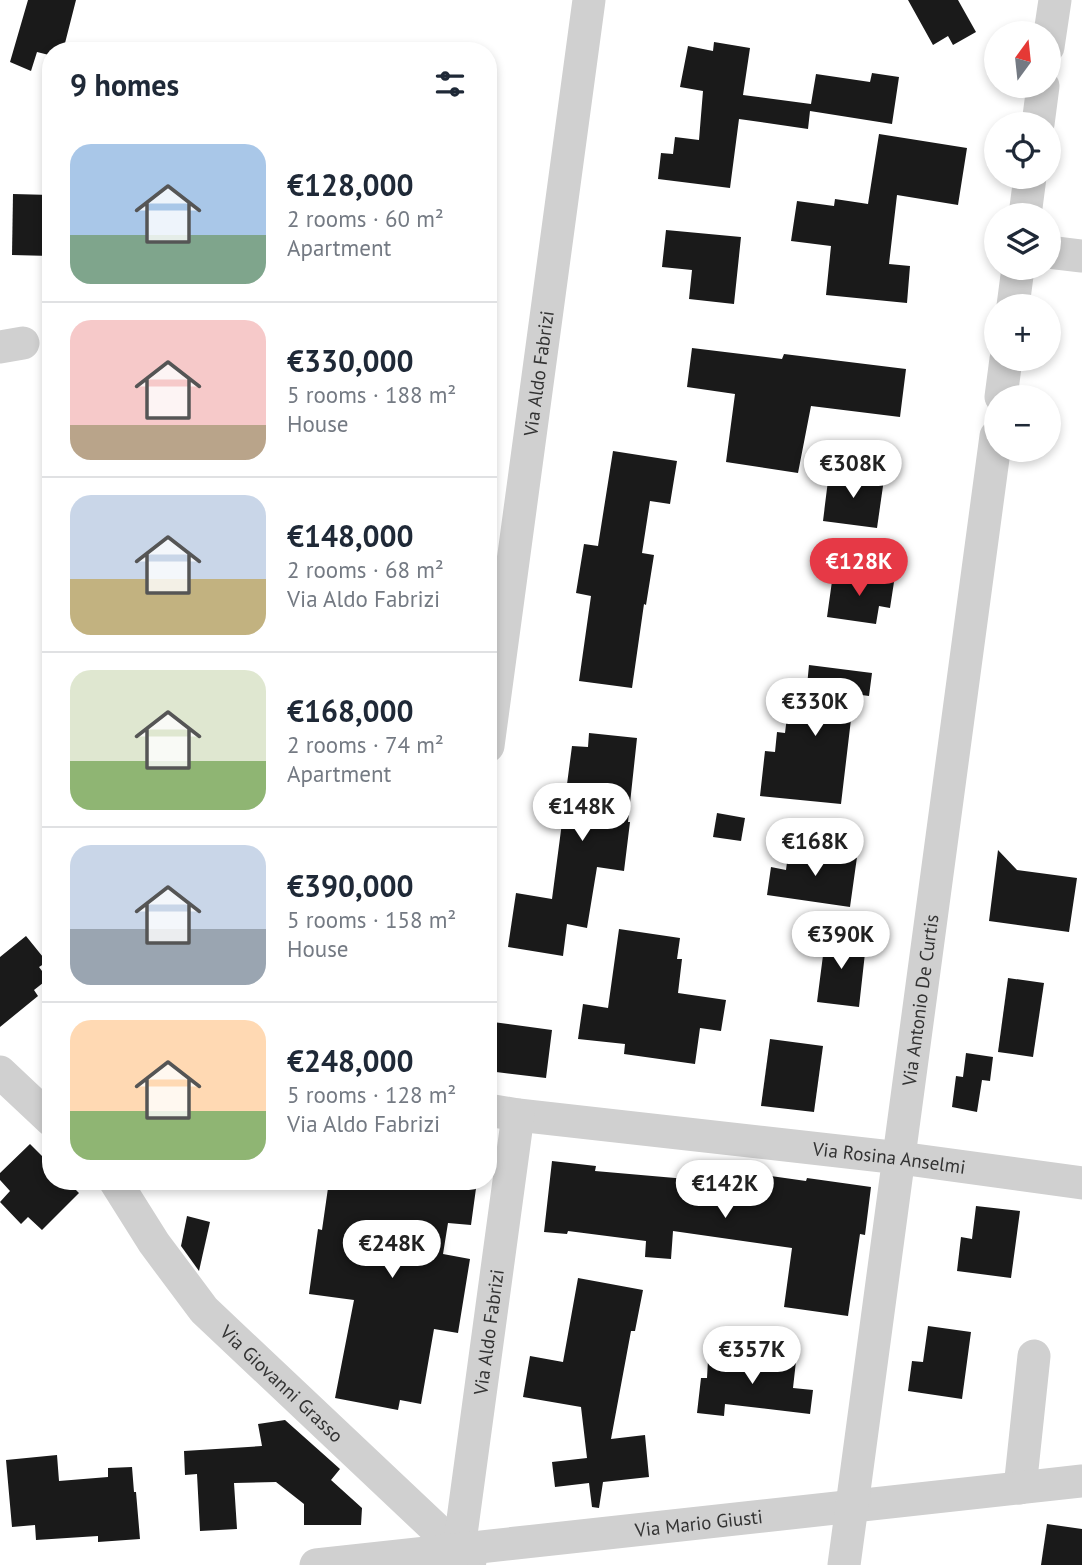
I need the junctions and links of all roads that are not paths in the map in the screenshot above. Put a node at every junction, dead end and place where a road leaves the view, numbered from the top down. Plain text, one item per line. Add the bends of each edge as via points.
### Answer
1 (589, 0) edge
2 (1055, 0) edge
3 (1052, 21) edge
4 (1061, 253) edge
5 (1082, 256) edge
6 (993, 462) edge
7 (497, 680) edge
8 (0, 1072) edge
9 (42, 1112) edge
10 (503, 1112) edge
11 (900, 1158) junction
12 (1082, 1183) edge
13 (497, 1184) edge
14 (121, 1190) edge
15 (497, 1190) edge
16 (1034, 1356) dead end
17 (1082, 1481) edge
18 (1020, 1488) junction
19 (852, 1505) junction
20 (466, 1557) edge
21 (316, 1565) edge
22 (844, 1565) edge

1 - 7 street, Via Aldo Fabrizi
2 - 3 street
4 - 5 street
6 - 11 street, Via Antonio De Curtis
8 - 9 street
10 - 11 street, Via Rosina Anselmi
10 - 13 street, Via Aldo Fabrizi
11 - 12 street, Via Rosina Anselmi
11 - 19 street, Via Antonio De Curtis
14 - 20 street, Via Giovanni Grasso via 204,1310
15 - 20 street, Via Aldo Fabrizi
16 - 18 street
17 - 18 street, Via Mario Giusti
18 - 19 street, Via Mario Giusti
19 - 20 street, Via Mario Giusti
19 - 22 street, Via Antonio De Curtis
20 - 21 street, Via Mario Giusti

